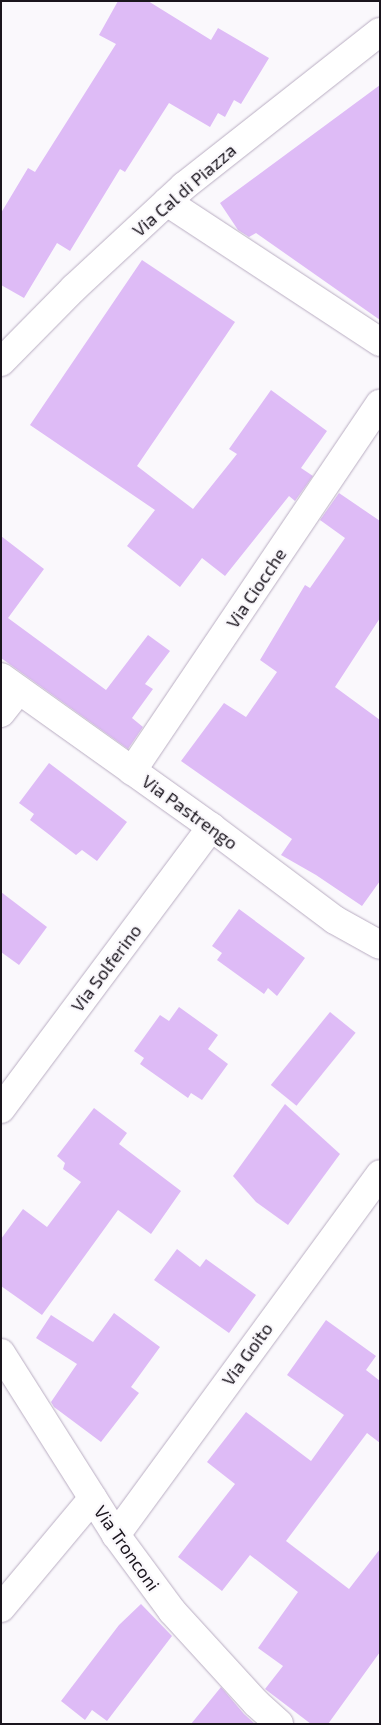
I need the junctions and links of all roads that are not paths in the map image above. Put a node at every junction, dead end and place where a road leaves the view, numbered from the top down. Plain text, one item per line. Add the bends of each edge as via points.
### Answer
1 (380, 32) edge
2 (167, 202) junction
3 (380, 342) edge
4 (1, 362) edge
5 (380, 404) edge
6 (10, 684) edge
7 (1, 714) edge
8 (132, 772) junction
9 (211, 827) junction
10 (380, 945) edge
11 (1, 1109) edge
12 (380, 1174) edge
13 (1, 1352) edge
14 (93, 1498) junction
15 (116, 1535) junction
16 (1, 1608) edge
17 (278, 1724) edge

1 - 2 street, Via Cal di Piazza
2 - 3 street
2 - 4 street, Via Cal di Piazza via 74,288
5 - 8 street, Via Ciocche
6 - 7 street
6 - 8 street, Via Pastrengo
8 - 9 street, Via Pastrengo
9 - 10 street, Via Pastrengo via 335,920
9 - 11 street, Via Solferino
12 - 15 street, Via Goito
13 - 14 street, Via Tronconi
14 - 15 street, Via Tronconi
14 - 16 street
15 - 17 street, Via Tronconi via 172,1611

